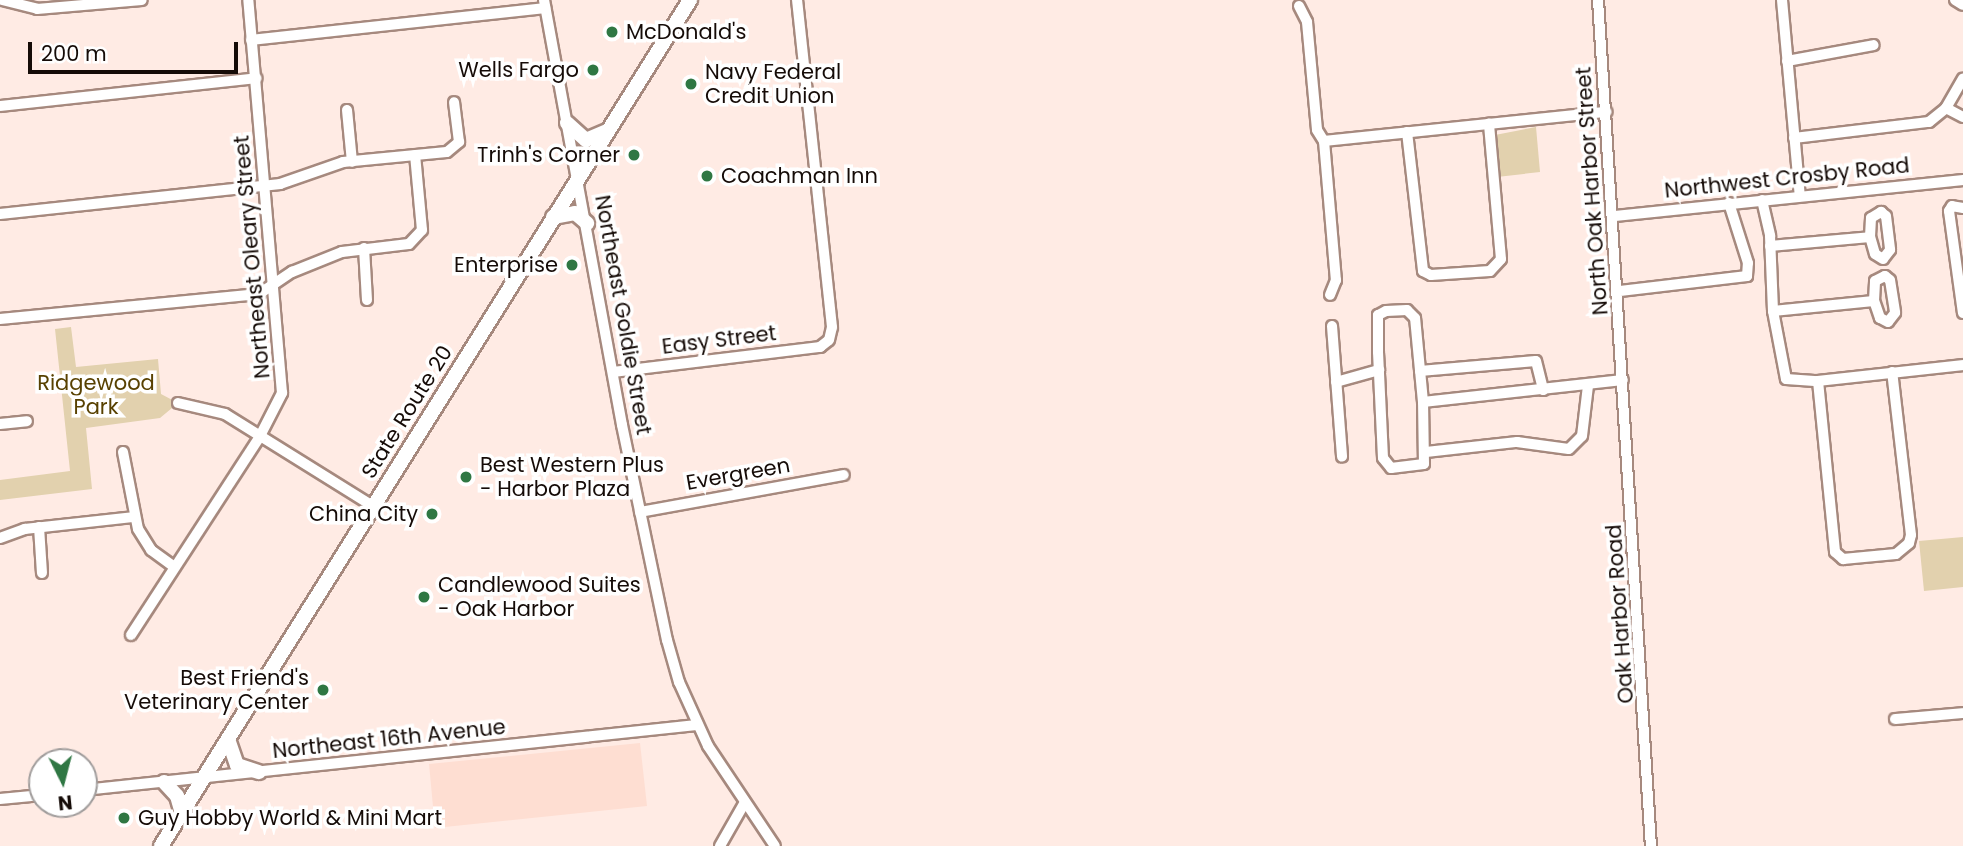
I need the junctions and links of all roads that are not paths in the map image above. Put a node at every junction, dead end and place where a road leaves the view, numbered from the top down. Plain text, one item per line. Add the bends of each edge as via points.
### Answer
1 (2, 0) edge
2 (142, 0) edge
3 (248, 0) edge
4 (690, 0) edge
5 (797, 0) edge
6 (1598, 0) edge
7 (1782, 0) edge
8 (1955, 0) edge
9 (545, 4) edge
10 (1963, 5) edge
11 (1299, 6) dead end
12 (251, 40) junction
13 (1874, 45) dead end
14 (1787, 61) junction
15 (256, 78) junction
16 (1963, 79) edge
17 (454, 102) dead end
18 (0, 106) edge
19 (1946, 108) junction
20 (347, 110) dead end
21 (1607, 112) junction
22 (1963, 117) edge
23 (567, 123) junction
24 (1489, 124) junction
25 (608, 131) junction
26 (1407, 132) junction
27 (1794, 138) junction
28 (1324, 141) junction
29 (415, 155) junction
30 (352, 162) junction
31 (579, 177) junction
32 (1963, 180) edge
33 (265, 186) junction
34 (1800, 196) junction
35 (1762, 200) junction
36 (1729, 203) junction
37 (1963, 208) edge
38 (0, 214) edge
39 (1615, 216) junction
40 (553, 217) junction
41 (587, 223) junction
42 (1870, 237) dead end
43 (1770, 246) junction
44 (364, 248) junction
45 (274, 285) junction
46 (1620, 292) junction
47 (1330, 295) dead end
48 (367, 300) dead end
49 (1874, 301) dead end
50 (1773, 311) junction
51 (1963, 313) edge
52 (0, 319) edge
53 (1332, 326) dead end
54 (1963, 365) edge
55 (1379, 370) junction
56 (1420, 371) junction
57 (613, 372) junction
58 (1892, 372) junction
59 (1623, 380) junction
60 (1818, 381) junction
61 (1336, 382) junction
62 (1588, 386) junction
63 (1543, 390) junction
64 (1423, 402) junction
65 (178, 403) dead end
66 (27, 421) dead end
67 (0, 424) edge
68 (259, 438) junction
69 (123, 452) dead end
70 (1426, 452) junction
71 (1342, 457) dead end
72 (844, 475) dead end
73 (373, 506) junction
74 (640, 512) junction
75 (134, 517) junction
76 (39, 527) junction
77 (0, 538) edge
78 (173, 566) junction
79 (42, 573) dead end
80 (131, 635) dead end
81 (1963, 713) edge
82 (1895, 719) dead end
83 (697, 725) junction
84 (228, 739) junction
85 (259, 772) junction
86 (204, 778) junction
87 (164, 782) junction
88 (98, 789) edge
89 (28, 796) edge
90 (0, 799) edge
91 (744, 804) junction
92 (182, 813) junction
93 (161, 846) edge
94 (720, 846) edge
95 (775, 846) edge
96 (1651, 846) edge

1 - 2 street via 37,9
3 - 12 street, Northeast Oleary Street
4 - 25 main road, State Route 20
5 - 57 street, Easy Street via 832,327 829,340 820,347
6 - 21 street, North Oak Harbor Street
7 - 14 street
8 - 10 street
9 - 12 street
9 - 23 street, Northeast Goldie Street
11 - 28 street via 1307,22 1317,130
12 - 15 street, Northeast Oleary Street
13 - 14 street
14 - 27 street
15 - 18 street
15 - 33 street, Northeast Oleary Street
16 - 19 street
17 - 29 street via 456,149
19 - 22 street
19 - 27 street via 1918,126
20 - 30 street
21 - 24 street
21 - 39 street, North Oak Harbor Street
23 - 25 main road via 586,140
23 - 31 street, Northeast Goldie Street
24 - 26 street
24 - 26 street via 1501,259 1490,271 1431,275 1423,271
25 - 31 main road, State Route 20
26 - 28 street
27 - 34 street
28 - 47 street via 1336,280
29 - 30 street
29 - 44 street via 422,230 418,238 409,244
30 - 33 street
31 - 40 main road, State Route 20
31 - 41 street, Northeast Goldie Street
32 - 34 street, Northwest Crosby Road
33 - 38 street
33 - 45 street, Northeast Oleary Street
34 - 35 street, Northwest Crosby Road
35 - 36 street, Northwest Crosby Road
35 - 43 street
36 - 39 street, Northwest Crosby Road
36 - 46 street via 1748,263 1747,276
37 - 51 street via 1952,206 1949,211
39 - 46 street, North Oak Harbor Street
40 - 41 main road via 575,213
40 - 73 main road, State Route 20
41 - 57 street, Northeast Goldie Street
42 - 43 street
43 - 50 street
44 - 45 street via 321,259
44 - 48 street
45 - 52 street via 259,294
45 - 68 street, Northeast Oleary Street via 282,393
46 - 59 street, North Oak Harbor Street
49 - 50 street
50 - 60 street via 1784,377 1796,382
53 - 61 street
54 - 58 street
55 - 56 street via 1378,315 1399,309 1415,318
55 - 61 street
55 - 70 street via 1384,464 1419,467
56 - 63 street via 1536,361
56 - 64 street
57 - 74 street, Northeast Goldie Street
58 - 60 street
58 - 60 street via 1911,535 1896,554 1843,559 1835,552
59 - 62 street
59 - 96 street, Oak Harbor Road
61 - 71 street
62 - 63 street
62 - 70 street via 1581,436 1569,449 1517,442
63 - 64 street
64 - 70 street
65 - 68 street via 225,414
66 - 67 street
68 - 73 street
68 - 78 street, Northeast Oleary Street
69 - 75 street
72 - 74 street, Evergreen
73 - 84 main road, State Route 20
74 - 83 street, Northeast Goldie Street via 667,640
75 - 76 street
75 - 78 street via 150,550
76 - 77 street
76 - 79 street
78 - 80 street, Northeast Oleary Street
81 - 82 street
83 - 85 street, Northeast 16th Avenue
83 - 91 street, Northeast Goldie Street
84 - 85 main road via 237,765
84 - 86 main road, State Route 20
85 - 86 street, Northeast 16th Avenue
86 - 87 street, Northeast 16th Avenue
86 - 92 main road, State Route 20
87 - 88 street, Northeast 16th Avenue
87 - 92 main road via 177,796
89 - 90 street
91 - 94 street
91 - 95 street, Northeast Goldie Street
92 - 93 main road, State Route 20

